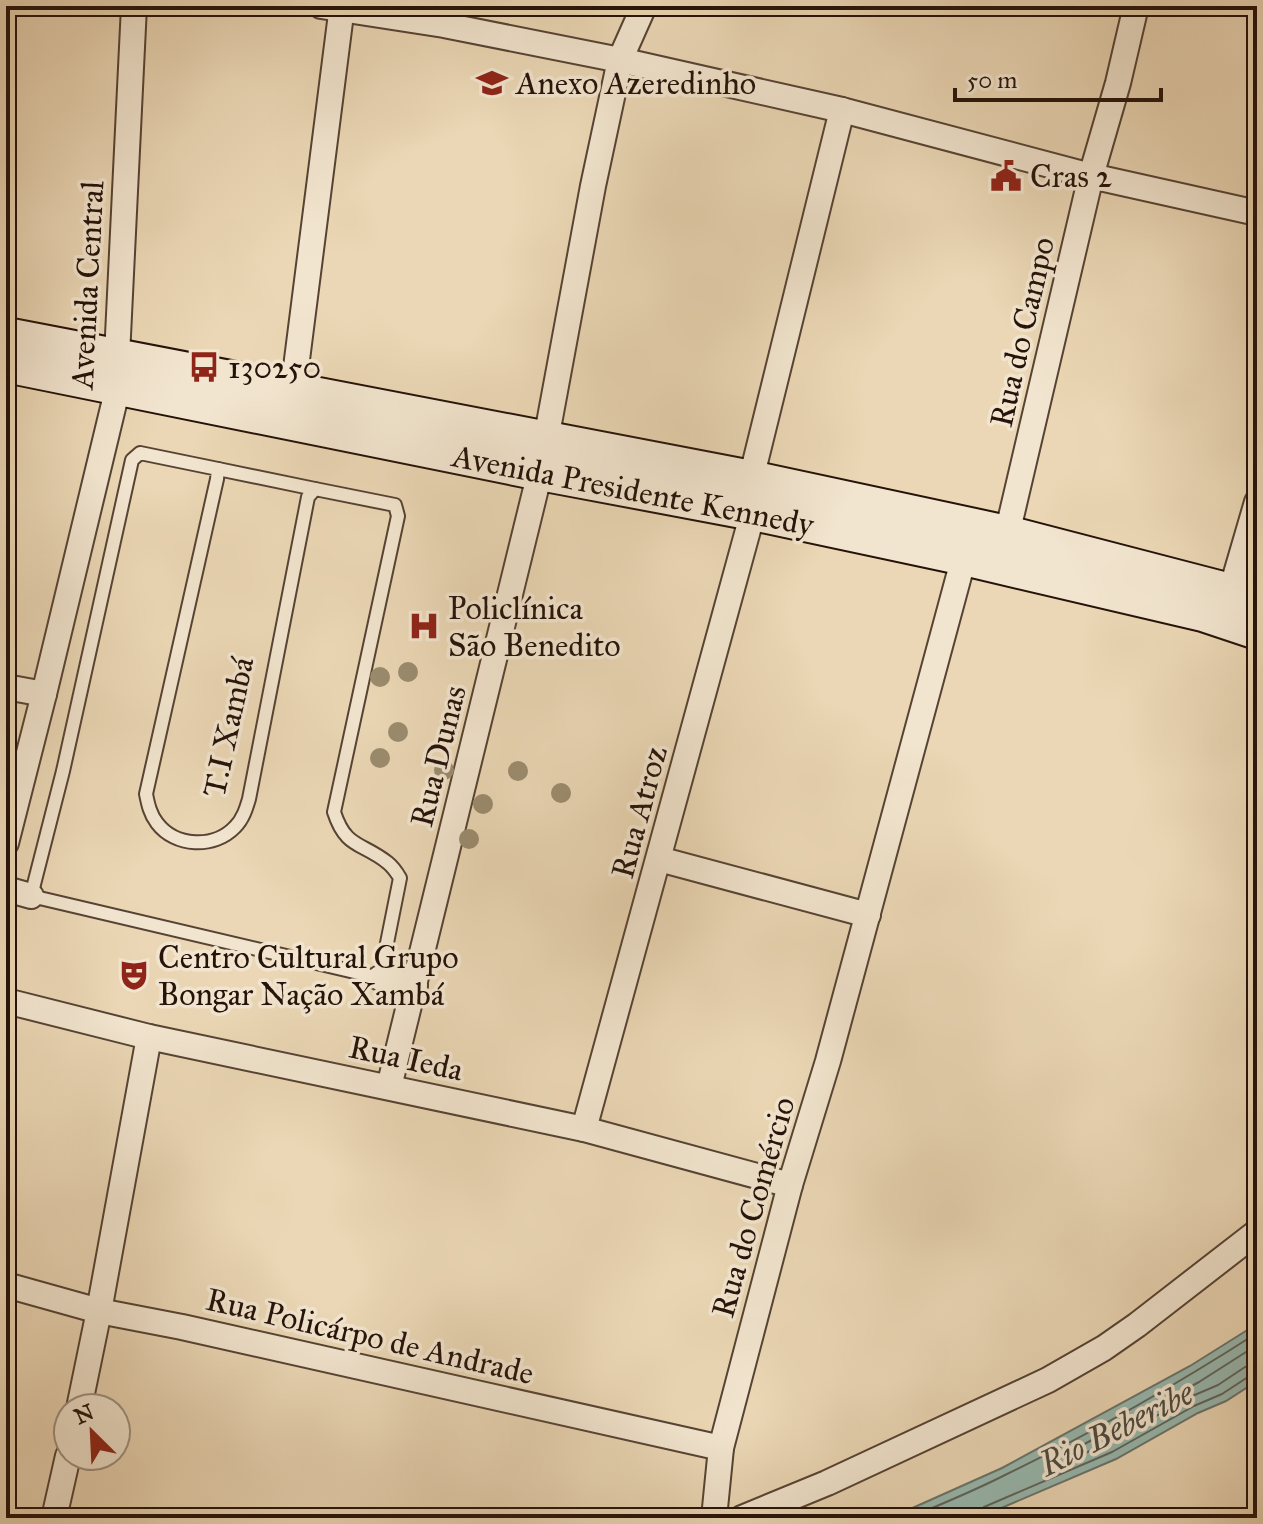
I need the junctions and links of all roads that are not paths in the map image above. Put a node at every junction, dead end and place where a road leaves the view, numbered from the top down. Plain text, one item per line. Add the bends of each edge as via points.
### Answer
1 (134, 6) edge
2 (644, 6) edge
3 (1136, 6) edge
4 (335, 7) edge
5 (620, 60) junction
6 (842, 110) junction
7 (1091, 176) junction
8 (1257, 213) edge
9 (6, 336) edge
10 (6, 364) edge
11 (117, 371) junction
12 (293, 391) junction
13 (543, 455) junction
14 (218, 469) junction
15 (315, 489) junction
16 (752, 496) junction
17 (1257, 502) edge
18 (1007, 534) junction
19 (964, 557) junction
20 (1244, 595) edge
21 (1257, 631) edge
22 (6, 687) edge
23 (44, 694) junction
24 (6, 843) edge
25 (659, 859) junction
26 (6, 889) edge
27 (31, 896) junction
28 (868, 915) junction
29 (380, 978) junction
30 (415, 986) junction
31 (6, 1001) edge
32 (149, 1037) junction
33 (389, 1087) junction
34 (584, 1129) junction
35 (790, 1185) junction
36 (1257, 1232) edge
37 (6, 1285) edge
38 (99, 1311) junction
39 (82, 1392) edge
40 (721, 1448) junction
41 (64, 1472) edge
42 (54, 1518) edge
43 (714, 1518) edge
44 (742, 1518) edge

1 - 11 street, Avenida Central
2 - 5 street, Rua Dunas
3 - 7 street, Rua do Campo
4 - 5 street
4 - 12 street
5 - 6 street
5 - 13 street, Rua Dunas
6 - 7 street
6 - 16 street, Rua Atroz
7 - 8 street
7 - 18 street, Rua do Campo
9 - 11 main road, Avenida Presidente Kennedy
10 - 11 main road, Avenida Presidente Kennedy
11 - 12 main road, Avenida Presidente Kennedy
11 - 13 main road, Avenida Presidente Kennedy
11 - 23 street, Avenida Central
12 - 13 main road, Avenida Presidente Kennedy
13 - 16 main road, Avenida Presidente Kennedy
13 - 30 street, Rua Dunas
14 - 15 lane
14 - 15 lane, T.I Xambá via 146,794 158,825 187,842 221,837 244,814 308,497
14 - 27 lane via 140,453 132,460
15 - 29 lane via 395,505 398,516 334,812 351,841 389,864 400,878
16 - 18 main road, Avenida Presidente Kennedy
16 - 19 main road, Avenida Presidente Kennedy
16 - 25 street, Rua Atroz
17 - 20 street
18 - 20 main road, Avenida Presidente Kennedy
19 - 21 main road, Avenida Presidente Kennedy via 1203,613
19 - 28 street, Rua do Comércio
22 - 23 street
23 - 24 street, Avenida Central
25 - 28 street
25 - 34 street, Rua Atroz
26 - 27 street
27 - 29 lane
28 - 35 street, Rua do Comércio
29 - 30 street
30 - 33 street, Rua Dunas
31 - 32 street, Rua Ieda
32 - 33 street, Rua Ieda
32 - 38 street
33 - 34 street, Rua Ieda
34 - 35 street, Rua Ieda
35 - 40 street, Rua do Comércio
36 - 44 street via 1137,1325 1060,1373
37 - 38 street, Rua Policárpo de Andrade
38 - 39 street
38 - 40 street, Rua Policárpo de Andrade
40 - 43 street, Rua do Comércio
41 - 42 street

